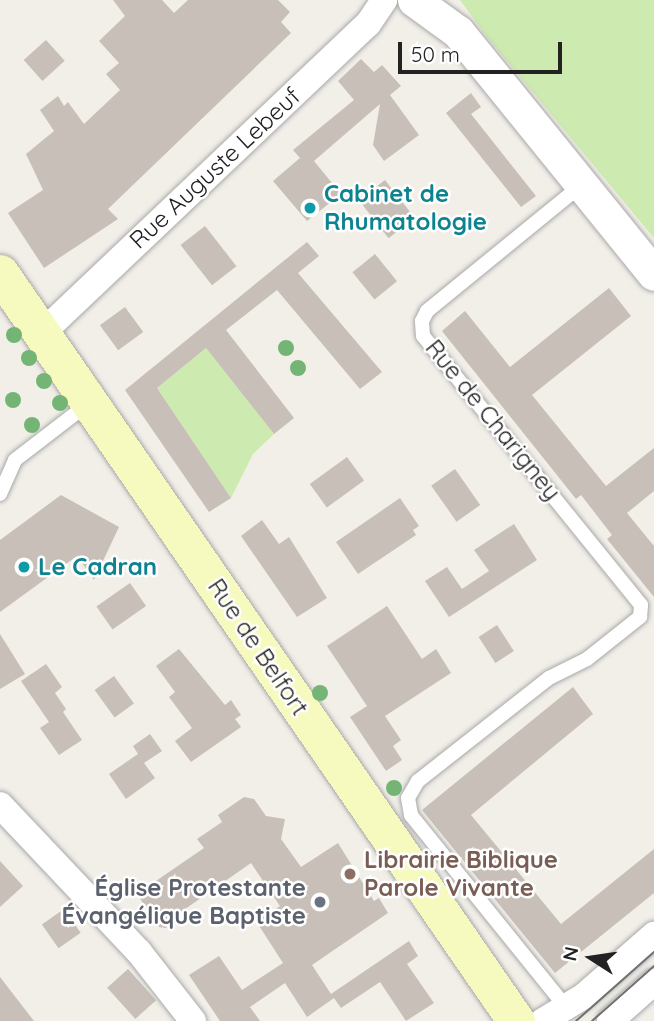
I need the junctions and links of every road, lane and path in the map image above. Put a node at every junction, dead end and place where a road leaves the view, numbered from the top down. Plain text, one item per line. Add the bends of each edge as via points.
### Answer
1 (384, 0) edge
2 (418, 1) edge
3 (580, 187) junction
4 (654, 274) edge
5 (5, 293) edge
6 (42, 332) junction
7 (90, 402) junction
8 (0, 494) edge
9 (0, 805) edge
10 (654, 935) edge
11 (654, 982) edge
12 (565, 1006) junction
13 (193, 1021) edge
14 (516, 1021) edge
15 (543, 1021) edge
16 (610, 1021) edge

1 - 6 street, Rue Auguste Lebeuf via 368,24
2 - 3 street via 458,32
3 - 4 street
3 - 12 lane, Rue de Charigney via 427,311 423,336 641,605 640,617 587,659 549,678 418,781 408,798 411,815
5 - 6 main road, Rue de Belfort
6 - 7 main road, Rue de Belfort
7 - 8 lane via 15,460
7 - 14 main road, Rue de Belfort
9 - 13 street via 139,952
10 - 12 street
11 - 16 street
12 - 15 street

